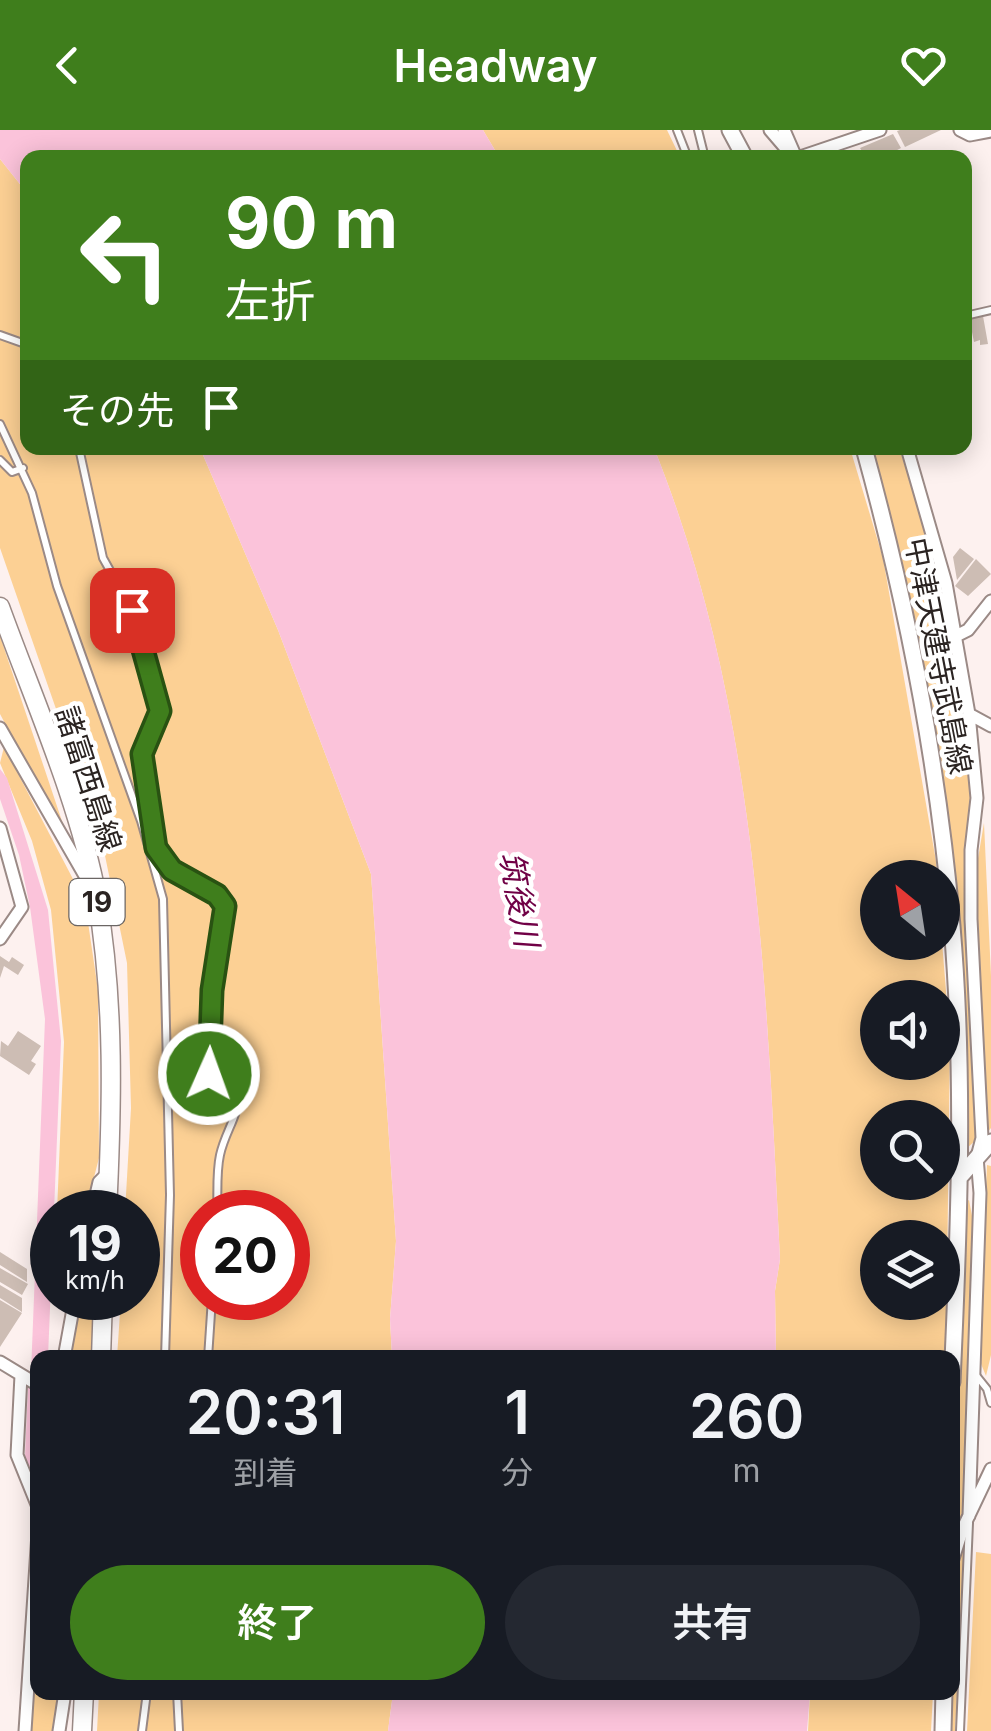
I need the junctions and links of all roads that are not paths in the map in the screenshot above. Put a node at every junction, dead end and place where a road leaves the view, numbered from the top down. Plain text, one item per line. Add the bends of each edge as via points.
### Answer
1 (770, 130) edge
2 (880, 130) edge
3 (960, 130) edge
4 (991, 132) edge
5 (788, 150) edge
6 (819, 150) edge
7 (0, 424) edge
8 (81, 455) edge
9 (866, 455) edge
10 (909, 455) edge
11 (0, 460) edge
12 (22, 468) junction
13 (991, 601) edge
14 (0, 607) edge
15 (956, 636) junction
16 (969, 714) junction
17 (991, 726) edge
18 (0, 728) edge
19 (0, 828) edge
20 (97, 896) junction
21 (0, 938) edge
22 (958, 1100) edge
23 (991, 1142) edge
24 (977, 1157) junction
25 (109, 1171) junction
26 (960, 1177) edge
27 (97, 1190) edge
28 (109, 1190) edge
29 (217, 1190) edge
30 (958, 1200) edge
31 (72, 1320) edge
32 (103, 1320) edge
33 (211, 1320) edge
34 (66, 1350) edge
35 (101, 1350) edge
36 (165, 1350) edge
37 (209, 1350) edge
38 (953, 1350) edge
39 (0, 1362) edge
40 (972, 1369) junction
41 (30, 1380) edge
42 (991, 1403) edge
43 (991, 1470) edge
44 (30, 1487) edge
45 (969, 1516) junction
46 (960, 1540) edge
47 (30, 1646) edge
48 (64, 1700) edge
49 (84, 1700) edge
50 (146, 1700) edge
51 (177, 1700) edge
52 (944, 1700) edge
53 (24, 1731) edge
54 (60, 1731) edge
55 (82, 1731) edge
56 (142, 1731) edge
57 (178, 1731) edge
58 (944, 1731) edge
59 (960, 1731) edge

1 - 5 street
2 - 6 street
3 - 4 street
7 - 12 lane
8 - 29 lane via 103,558 132,610 160,711 142,754 156,848 172,870 225,906 209,1074 228,1083 237,1118 220,1153
9 - 22 main road, 中津天建寺武島線 via 925,709 942,836
10 - 15 street
11 - 12 lane via 12,472
12 - 36 lane via 163,899 170,1196
13 - 15 street
14 - 20 main road, 諸富西島線 / 19
15 - 16 street
16 - 17 street
16 - 24 street via 977,798 971,867 982,1138
18 - 20 street
19 - 21 street via 22,907
20 - 25 main road, 諸富西島線 / 19 via 108,987
23 - 24 main road
24 - 26 main road
24 - 40 street
25 - 27 street
25 - 28 main road, 諸富西島線 / 19
30 - 38 main road, 中津天建寺武島線
31 - 34 street
32 - 35 main road
33 - 37 lane
39 - 41 street
40 - 42 lane
40 - 45 street
41 - 44 street via 17,1455
43 - 45 street
45 - 46 street
45 - 59 lane
47 - 53 street
48 - 54 street
49 - 55 main road
50 - 56 lane
51 - 57 lane
52 - 58 main road

